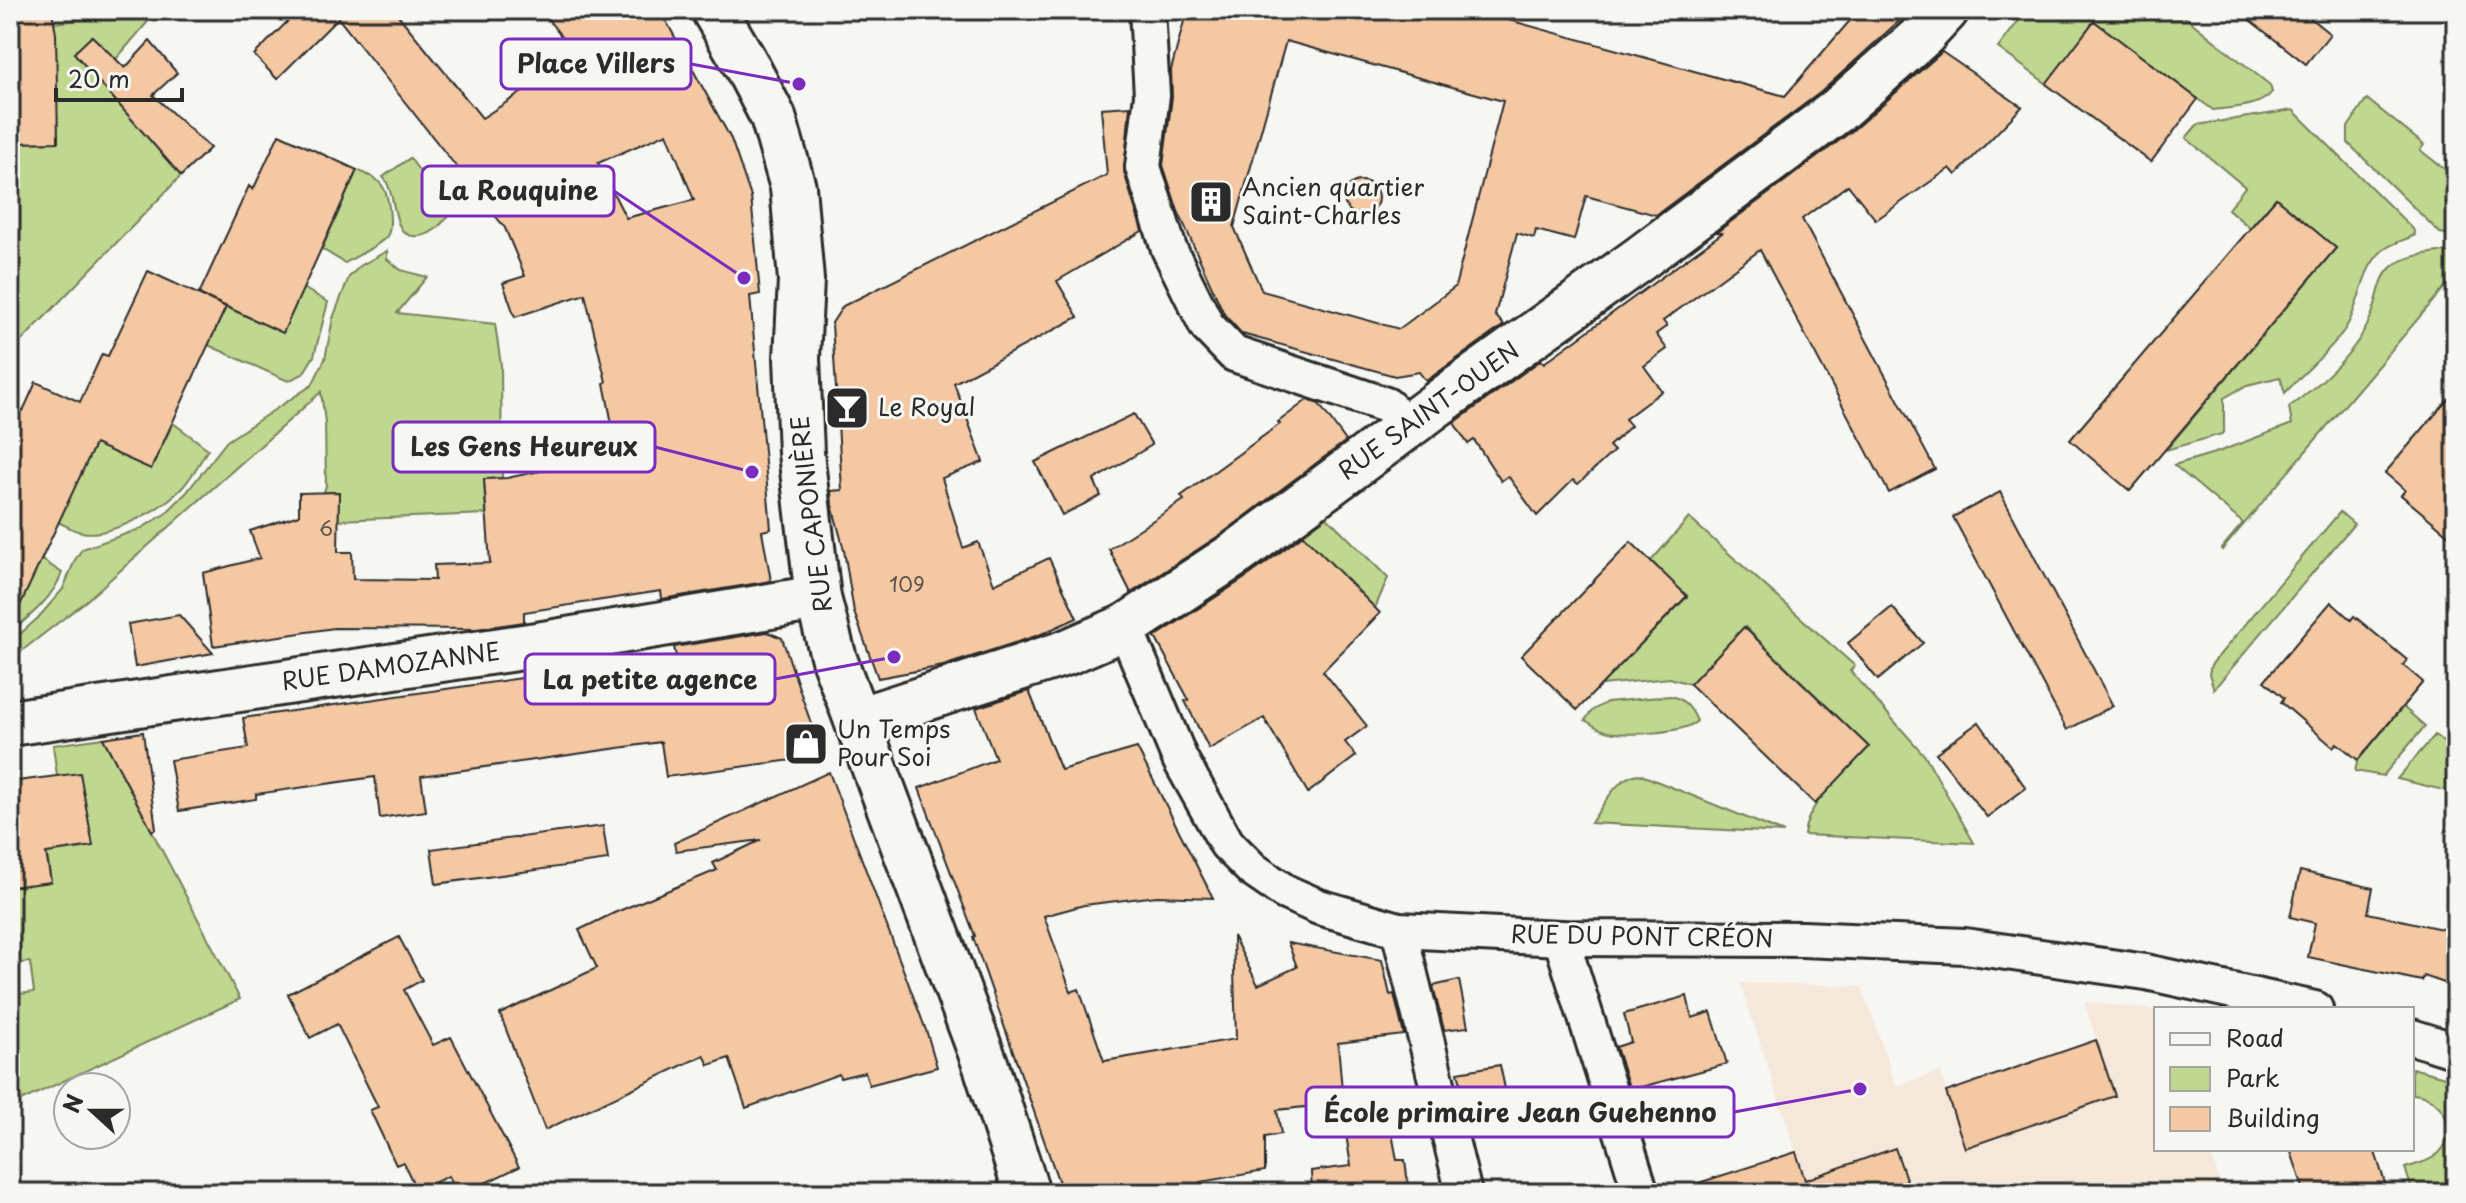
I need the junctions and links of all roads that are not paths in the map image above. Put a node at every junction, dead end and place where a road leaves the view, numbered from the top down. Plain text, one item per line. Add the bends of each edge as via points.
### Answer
1 (714, 10) edge
2 (1147, 10) edge
3 (1946, 10) edge
4 (1409, 426) junction
5 (818, 598) junction
6 (1125, 627) junction
7 (858, 720) junction
8 (10, 723) edge
9 (1399, 930) junction
10 (1561, 938) junction
11 (2306, 1007) edge
12 (2414, 1038) edge
13 (2456, 1051) edge
14 (1027, 1193) edge
15 (1464, 1193) edge
16 (1641, 1193) edge

1 - 5 street, RUE CAPONIÈRE via 773,117 793,187 801,280 801,453
2 - 4 street via 1152,95 1143,167 1169,249 1207,326 1234,354 1386,405
3 - 4 street, RUE SAINT-OUEN via 1837,111
4 - 6 street, RUE SAINT-OUEN via 1237,553
5 - 7 street, RUE CAPONIÈRE
5 - 8 street, RUE DAMOZANNE
6 - 7 street, RUE SAINT-OUEN via 1065,653
6 - 9 street, RUE DU PONT CRÉON via 1180,759 1227,844 1285,892
7 - 14 street, RUE CAPONIÈRE via 986,1066
9 - 10 street, RUE DU PONT CRÉON
9 - 15 street
10 - 11 street, RUE DU PONT CRÉON via 1965,946 2146,972
10 - 16 street
12 - 13 street

